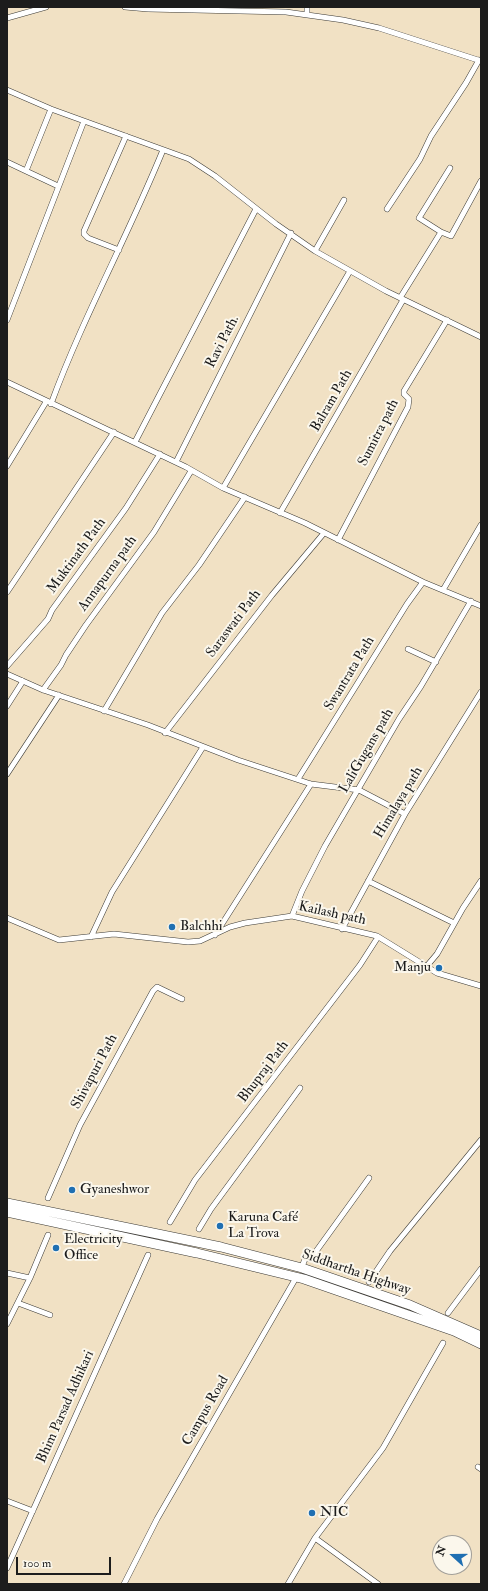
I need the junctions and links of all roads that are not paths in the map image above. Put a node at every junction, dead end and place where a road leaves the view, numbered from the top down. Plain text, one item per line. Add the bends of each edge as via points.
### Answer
1 (46, 7) edge
2 (125, 7) edge
3 (307, 7) edge
4 (198, 9) edge
5 (307, 15) junction
6 (7, 18) edge
7 (480, 60) edge
8 (7, 90) edge
9 (51, 109) junction
10 (84, 121) junction
11 (126, 136) junction
12 (163, 150) junction
13 (7, 162) edge
14 (450, 168) dead end
15 (26, 170) junction
16 (481, 181) edge
17 (58, 186) junction
18 (344, 200) dead end
19 (256, 209) junction
20 (387, 209) dead end
21 (441, 232) junction
22 (291, 233) junction
23 (120, 250) junction
24 (315, 251) junction
25 (350, 271) junction
26 (402, 299) junction
27 (7, 320) edge
28 (447, 320) junction
29 (481, 337) edge
30 (7, 382) edge
31 (48, 403) junction
32 (114, 432) junction
33 (135, 442) junction
34 (160, 454) junction
35 (176, 462) junction
36 (7, 466) edge
37 (191, 471) junction
38 (223, 488) junction
39 (245, 497) junction
40 (280, 513) junction
41 (481, 525) edge
42 (324, 533) junction
43 (338, 540) junction
44 (422, 582) junction
45 (442, 590) junction
46 (7, 592) edge
47 (471, 601) junction
48 (481, 605) edge
49 (408, 649) dead end
50 (436, 662) junction
51 (7, 666) edge
52 (7, 674) edge
53 (23, 681) junction
54 (43, 690) junction
55 (481, 692) edge
56 (59, 695) junction
57 (7, 706) edge
58 (104, 711) junction
59 (166, 732) junction
60 (203, 746) junction
61 (7, 774) edge
62 (298, 779) junction
63 (311, 784) junction
64 (359, 790) junction
65 (405, 814) junction
66 (368, 881) junction
67 (481, 881) edge
68 (292, 916) junction
69 (7, 918) edge
70 (454, 924) junction
71 (342, 929) junction
72 (215, 935) junction
73 (378, 936) junction
74 (91, 937) junction
75 (426, 967) junction
76 (481, 986) edge
77 (182, 999) dead end
78 (300, 1088) dead end
79 (481, 1140) edge
80 (369, 1178) dead end
81 (48, 1198) dead end
82 (7, 1203) edge
83 (7, 1212) edge
84 (170, 1222) dead end
85 (200, 1228) dead end
86 (48, 1235) dead end
87 (148, 1256) dead end
88 (302, 1268) junction
89 (481, 1269) edge
90 (7, 1273) edge
91 (297, 1277) junction
92 (30, 1278) junction
93 (368, 1282) dead end
94 (18, 1303) junction
95 (448, 1313) dead end
96 (50, 1315) dead end
97 (9, 1318) edge
98 (7, 1324) edge
99 (481, 1336) edge
100 (443, 1343) dead end
101 (481, 1344) edge
102 (7, 1501) edge
103 (32, 1511) junction
104 (315, 1538) junction
105 (7, 1568) edge
106 (124, 1584) edge
107 (288, 1584) edge
108 (378, 1584) edge

1 - 6 street
2 - 4 street
3 - 5 street
4 - 5 street
5 - 7 street via 379,28
7 - 20 street
8 - 9 street
9 - 10 street
9 - 15 street
10 - 11 street
10 - 17 street
11 - 12 street
11 - 23 street via 84,231 88,238
12 - 19 street via 201,166
12 - 23 street
13 - 15 street
14 - 21 street via 419,218
15 - 17 street
16 - 21 street via 451,236
17 - 27 street
18 - 24 street
19 - 22 street
19 - 33 street
21 - 26 street, Balram Path
22 - 24 street
22 - 35 street, Ravi Path.
23 - 31 street via 104,279
24 - 25 street
25 - 26 street
25 - 38 street
26 - 28 street
26 - 40 street, Balram Path
28 - 29 street
28 - 43 street, Sumitra path via 404,391 410,399 408,407
30 - 31 street
31 - 32 street
31 - 36 street
32 - 33 street
32 - 46 street
33 - 34 street
34 - 35 street
34 - 51 street, Muktinath Path via 126,508 48,619
35 - 37 street
37 - 38 street
37 - 54 street, Annapurna path via 154,532 86,625 62,665
38 - 39 street
39 - 40 street
39 - 58 street via 151,630
40 - 42 street
41 - 45 street
42 - 43 street
42 - 59 street, Saraswati Path via 272,595
43 - 44 street
44 - 45 street
44 - 62 street, Swantrata Path
45 - 47 street
47 - 48 street
47 - 50 street, LaliGugans path
49 - 50 street
50 - 64 street, LaliGugans path via 399,719
52 - 53 street
53 - 54 street
53 - 57 street
54 - 56 street
55 - 65 street, Himalaya path
56 - 58 street
56 - 61 street
58 - 59 street
59 - 60 street
60 - 62 street
60 - 74 street via 112,892
62 - 63 street
63 - 64 street
63 - 72 street
64 - 65 street
64 - 68 street, LaliGugans path via 308,877
65 - 66 street, Himalaya path
66 - 70 street
66 - 71 street, Himalaya path
67 - 70 street
68 - 71 street, Kailash path
68 - 72 street, Kailash path via 244,923
69 - 74 street, Kailash path via 55,940
70 - 75 street via 437,954
71 - 73 street, Kailash path
72 - 74 street, Kailash path via 200,941 188,942 114,934
73 - 75 street, Kailash path
73 - 84 street, Bhupraj Path via 360,965 195,1180
75 - 76 street, Kailash path
77 - 81 street, Shivapuri Path via 157,987 152,991 80,1125
78 - 85 street
79 - 93 street via 390,1251
80 - 88 street, Campus Road via 314,1257 305,1258
82 - 88 highway, Siddhartha Highway via 221,1247
83 - 91 highway, Siddhartha Highway
86 - 92 street
87 - 103 street, Bhim Parsad Adhikari
88 - 91 street, Campus Road
88 - 99 highway, Siddhartha Highway via 410,1306
89 - 95 street
90 - 92 street
91 - 101 highway, Siddhartha Highway via 454,1331
91 - 106 street, Campus Road via 157,1519
92 - 94 street
94 - 96 street
94 - 97 street
97 - 98 street
100 - 104 street via 383,1448
102 - 103 street
103 - 105 street, Bhim Parsad Adhikari
104 - 107 street
104 - 108 street

